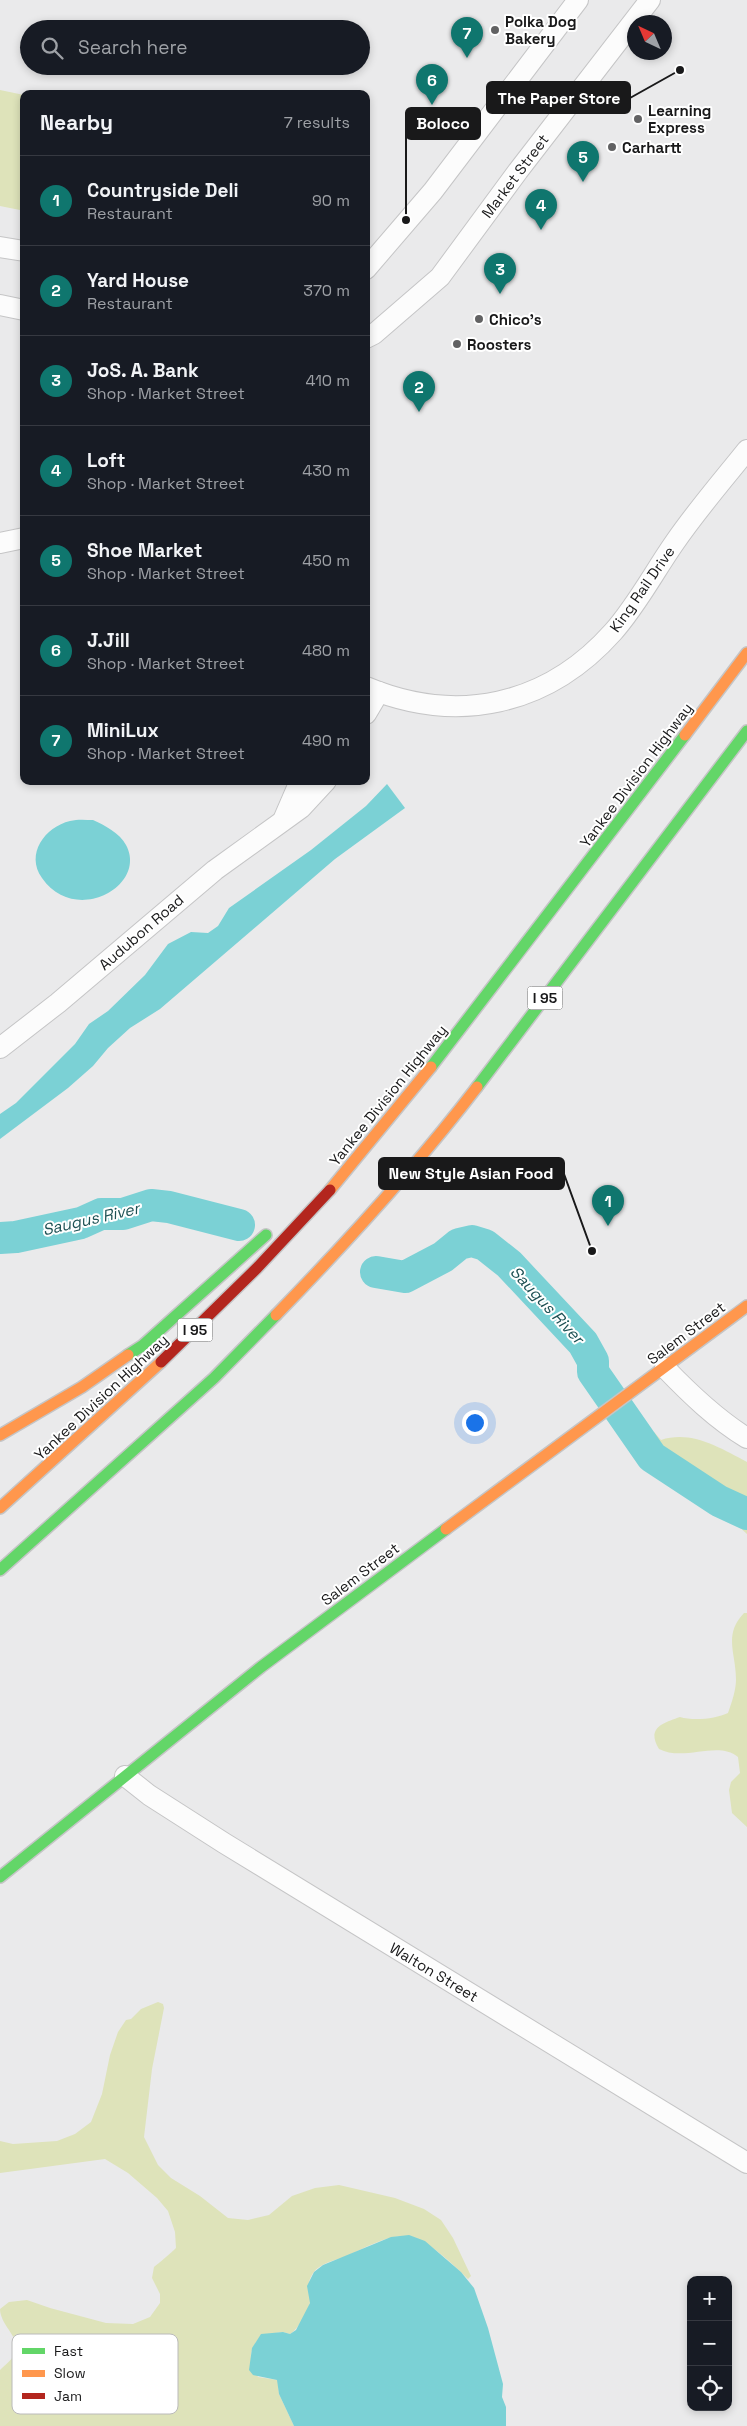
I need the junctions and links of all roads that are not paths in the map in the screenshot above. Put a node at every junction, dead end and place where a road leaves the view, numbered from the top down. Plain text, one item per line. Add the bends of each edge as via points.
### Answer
1 (578, 0) edge
2 (650, 0) edge
3 (0, 247) edge
4 (20, 250) edge
5 (370, 264) edge
6 (0, 305) edge
7 (20, 309) edge
8 (370, 336) edge
9 (747, 450) edge
10 (20, 539) edge
11 (0, 543) edge
12 (747, 653) edge
13 (373, 690) edge
14 (747, 731) edge
15 (298, 785) edge
16 (323, 785) edge
17 (284, 818) junction
18 (0, 1048) edge
19 (375, 1137) junction
20 (302, 1202) dead end
21 (273, 1228) dead end
22 (747, 1306) edge
23 (665, 1368) junction
24 (0, 1435) edge
25 (747, 1438) edge
26 (0, 1508) edge
27 (0, 1571) edge
28 (125, 1776) junction
29 (0, 1877) edge
30 (747, 2163) edge

1 - 5 street via 446,176
2 - 8 street, Market Street via 440,277
3 - 4 street
6 - 7 street
9 - 13 street, King Rail Drive via 675,541 613,632 564,676 543,688 516,697 465,707 404,701
10 - 11 street
12 - 19 main road, Yankee Division Highway / I 95 via 437,1061
14 - 27 main road, I 95 via 453,1118 352,1237 214,1378
15 - 17 street, Audubon Road
16 - 17 street, Audubon Road via 313,798
17 - 18 street, Audubon Road via 215,870
19 - 20 main road
19 - 26 main road, Yankee Division Highway / I 95 via 300,1223 195,1330
21 - 24 main road via 142,1346 82,1387
22 - 23 main road, Salem Street
23 - 25 street via 727,1426
23 - 28 main road, Salem Street via 261,1667
28 - 29 main road, Salem Street
28 - 30 street, Walton Street via 224,1843

